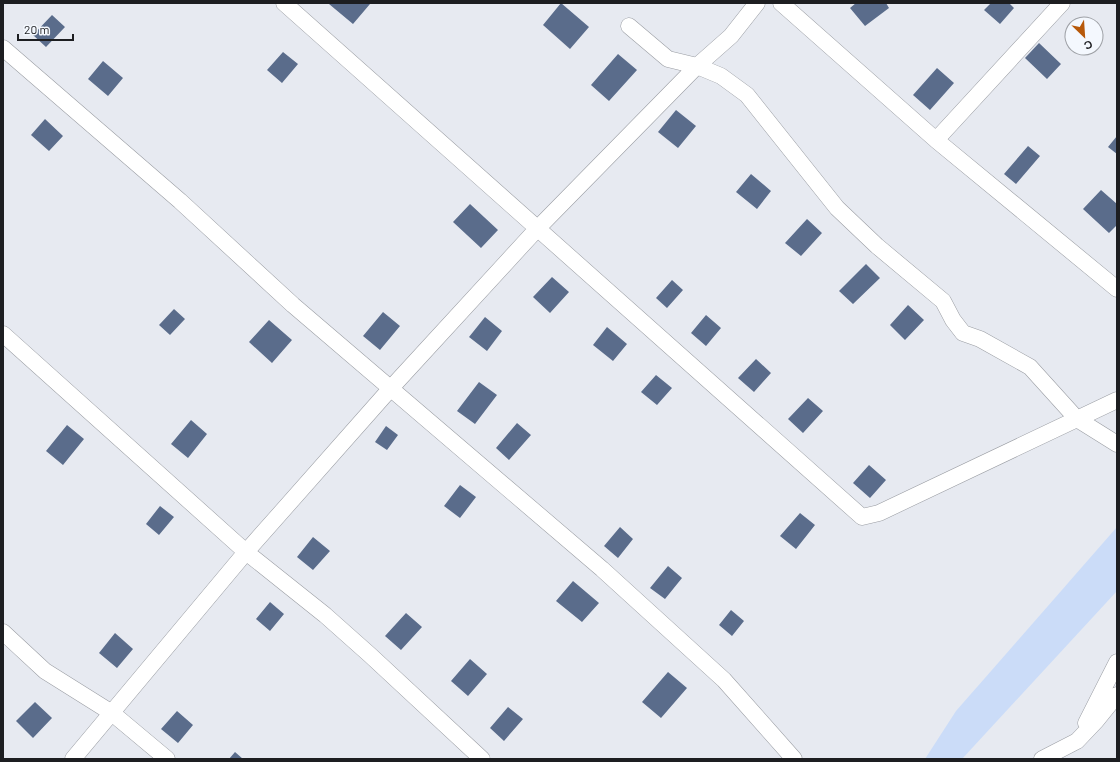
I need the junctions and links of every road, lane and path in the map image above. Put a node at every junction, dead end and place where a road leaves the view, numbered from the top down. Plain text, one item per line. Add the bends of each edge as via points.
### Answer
1 (284, 3) edge
2 (757, 3) edge
3 (1062, 3) edge
4 (788, 5) edge
5 (629, 26) dead end
6 (3, 48) edge
7 (696, 66) junction
8 (936, 140) junction
9 (537, 229) junction
10 (1117, 289) edge
11 (3, 334) edge
12 (391, 388) junction
13 (1117, 400) edge
14 (1077, 418) junction
15 (1117, 444) edge
16 (246, 552) junction
17 (3, 632) edge
18 (1117, 662) edge
19 (1117, 695) edge
20 (112, 713) junction
21 (1077, 741) junction
22 (73, 759) edge
23 (167, 759) edge
24 (482, 759) edge
25 (794, 759) edge
26 (1042, 759) edge

1 - 9 street
2 - 7 street via 731,36
3 - 8 street
4 - 8 street
5 - 7 street via 668,59
6 - 12 street via 180,201 293,305
7 - 9 street
7 - 14 street via 721,76 747,95 838,208 877,246 943,301 953,320 964,333 1030,367
8 - 10 street
9 - 12 street
9 - 14 street via 862,517 879,513
11 - 16 street
12 - 16 street
12 - 25 street via 602,569 724,680
13 - 14 street
14 - 15 street
16 - 20 street
16 - 24 street via 325,615
17 - 20 street via 45,671
18 - 21 street
19 - 21 street
20 - 22 street
20 - 23 street
21 - 26 street

